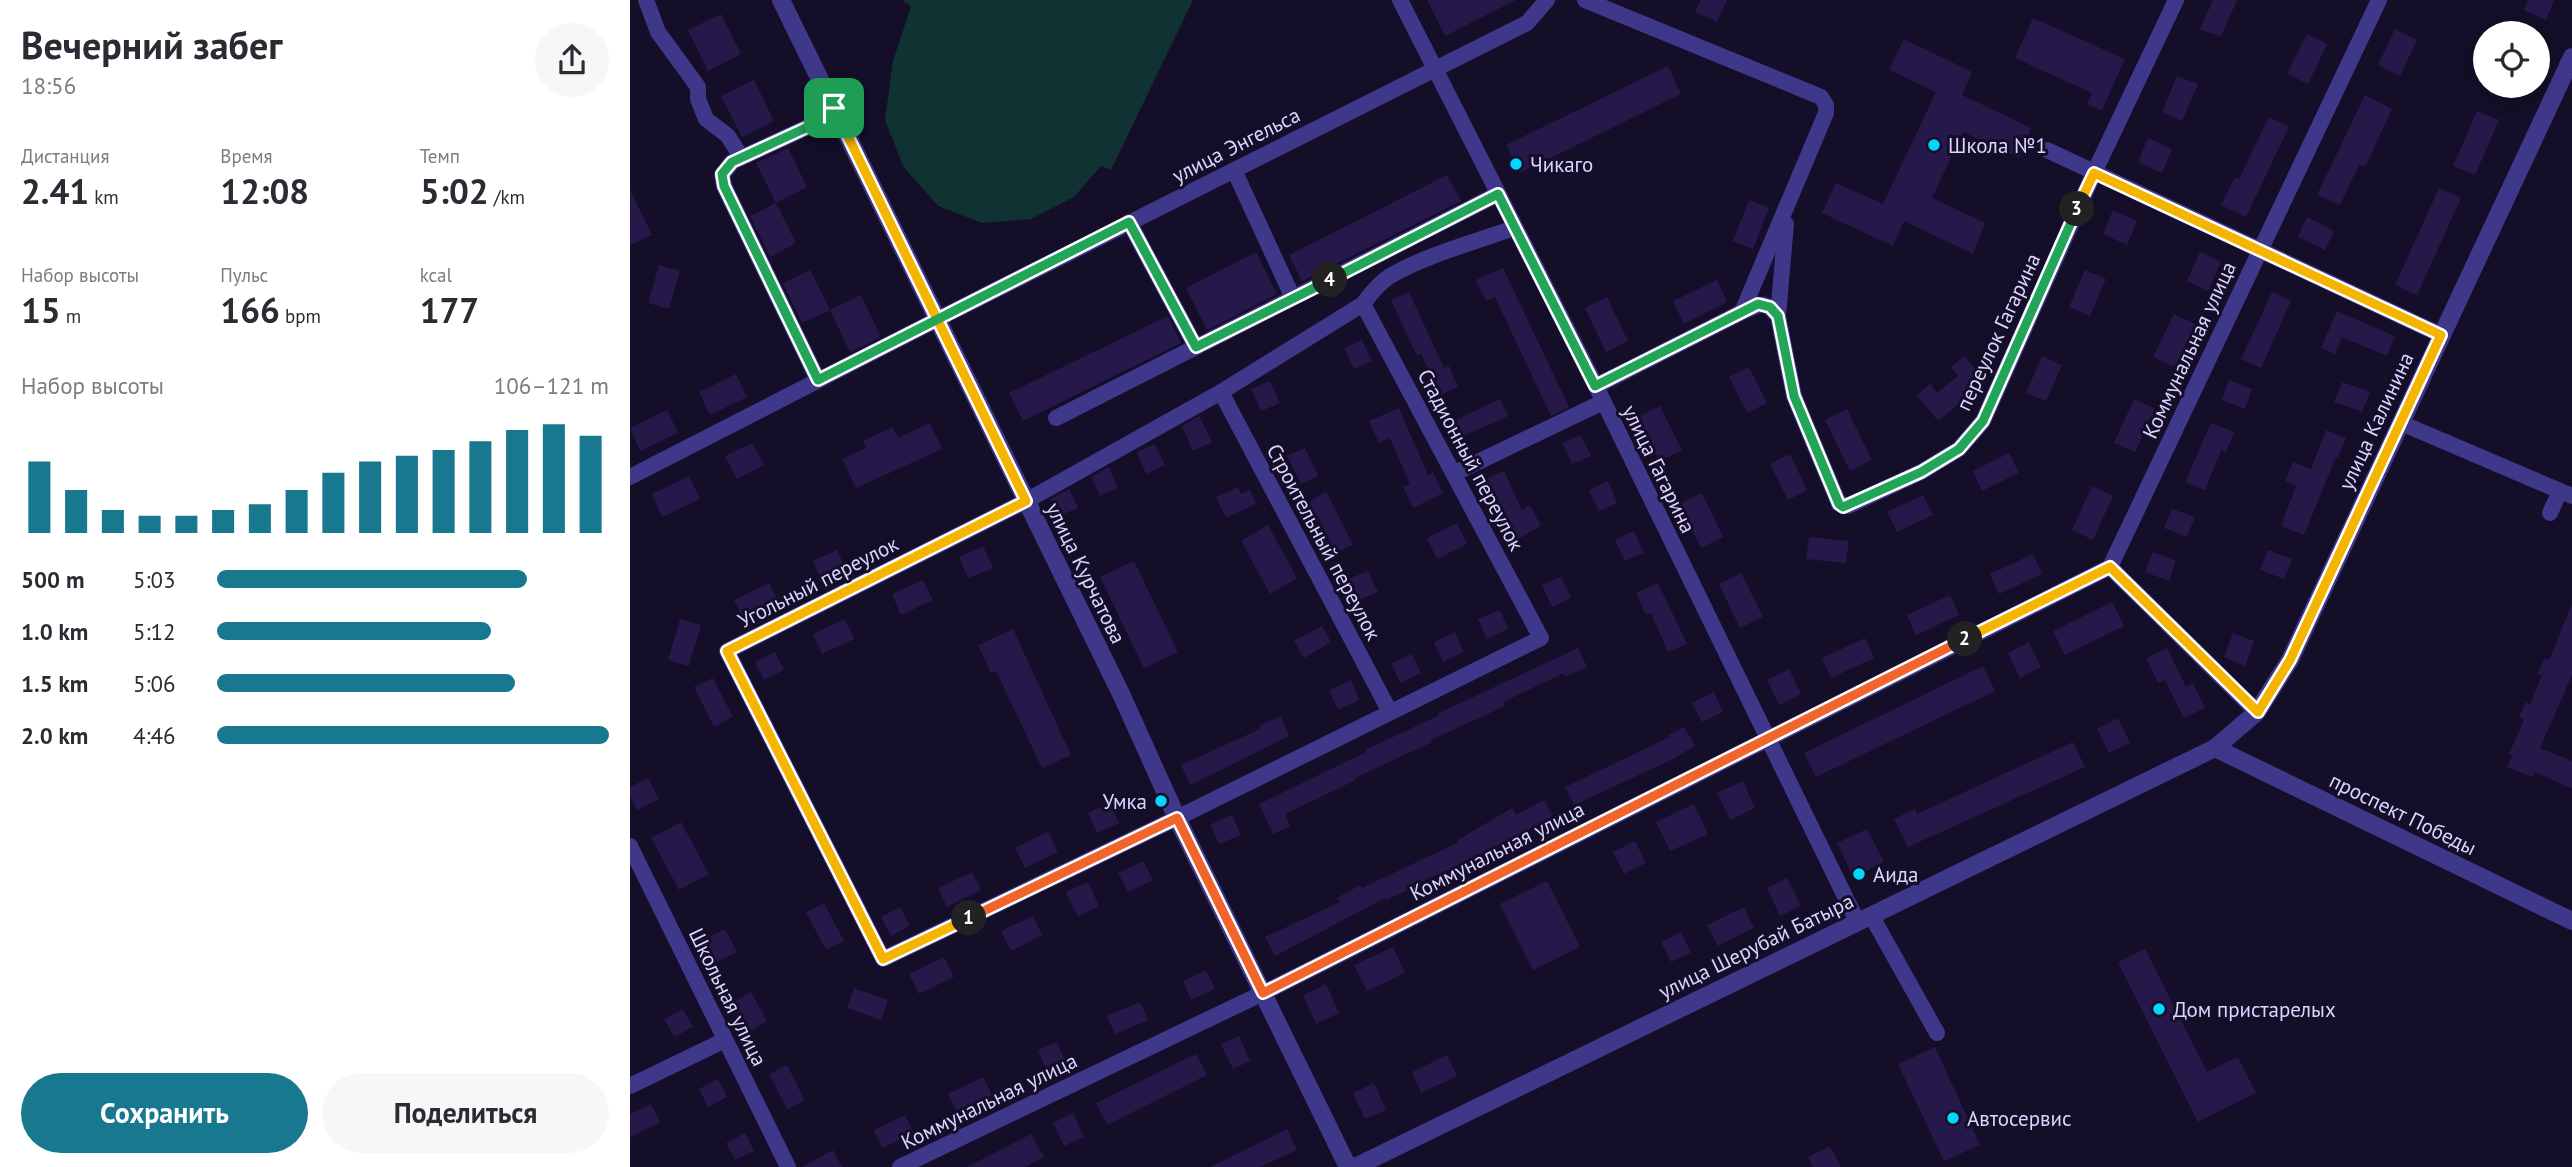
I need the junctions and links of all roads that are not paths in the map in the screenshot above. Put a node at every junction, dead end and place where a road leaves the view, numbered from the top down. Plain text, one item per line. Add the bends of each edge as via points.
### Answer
1 (646, 0) edge
2 (781, 0) edge
3 (1400, 0) edge
4 (1547, 0) edge
5 (1585, 0) edge
6 (2176, 0) edge
7 (2379, 0) edge
8 (2572, 57) edge
9 (1435, 69) junction
10 (834, 108) junction
11 (2047, 150) dead end
12 (741, 157) junction
13 (1234, 170) junction
14 (2094, 173) junction
15 (1498, 194) junction
16 (1787, 209) junction
17 (1129, 222) junction
18 (1514, 228) junction
19 (2260, 249) junction
20 (1293, 298) junction
21 (1363, 304) junction
22 (1742, 312) junction
23 (1778, 316) junction
24 (938, 319) junction
25 (2441, 335) junction
26 (1196, 347) junction
27 (818, 380) junction
28 (1595, 386) junction
29 (1221, 392) junction
30 (1603, 402) junction
31 (1056, 418) dead end
32 (2401, 423) junction
33 (1455, 473) junction
34 (630, 477) edge
35 (2566, 493) edge
36 (1026, 501) junction
37 (2550, 513) dead end
38 (2110, 567) junction
39 (1390, 712) junction
40 (2258, 712) junction
41 (1768, 738) junction
42 (2215, 748) junction
43 (1177, 818) junction
44 (630, 846) edge
45 (1864, 918) junction
46 (2572, 921) edge
47 (1263, 993) junction
48 (1937, 1033) dead end
49 (725, 1040) junction
50 (630, 1086) edge
51 (788, 1167) edge
52 (900, 1167) edge
53 (1348, 1167) edge
54 (1355, 1167) edge

1 - 12 street via 658,32 698,87 706,119 728,136
2 - 10 street, улица Курчатова
3 - 9 street, улица Гагарина
4 - 9 street, улица Энгельса via 1527,23
5 - 16 street via 1821,97 1826,113
6 - 14 street, переулок Гагарина
7 - 19 street, Коммунальная улица
8 - 25 street, улица Калинина
9 - 13 street, улица Энгельса
9 - 15 street, улица Гагарина
10 - 12 street via 810,126
10 - 24 street, улица Курчатова
11 - 14 street
12 - 27 street via 722,174 724,186
13 - 17 street, улица Энгельса
13 - 20 street
14 - 19 street
14 - 23 street, переулок Гагарина via 1983,421 1959,449 1921,472 1843,507 1794,396
15 - 18 street, улица Гагарина
15 - 20 street
16 - 22 street
16 - 23 street
17 - 24 street, улица Энгельса
17 - 26 street
18 - 21 street, Угольный переулок via 1389,276
18 - 28 street, улица Гагарина
19 - 25 street
19 - 38 street, Коммунальная улица
20 - 26 street
21 - 29 street, Угольный переулок
21 - 33 street, Стадионный переулок
22 - 23 street via 1765,304
22 - 28 street
24 - 27 street, улица Энгельса
24 - 36 street, улица Курчатова
25 - 32 street, улица Калинина
26 - 31 street
27 - 34 street, улица Энгельса
28 - 30 street, улица Гагарина
29 - 36 street, Угольный переулок
29 - 39 street, Строительный переулок
30 - 33 street
30 - 41 street, улица Гагарина
32 - 35 street
32 - 40 street, улица Калинина via 2290,660
33 - 39 street, Стадионный переулок via 1541,638
35 - 37 street
36 - 43 street, улица Курчатова
36 - 43 street, Угольный переулок via 727,651 883,959
38 - 40 street
38 - 41 street, Коммунальная улица
39 - 43 street
40 - 42 street, улица Калинина
41 - 45 street, улица Гагарина
41 - 47 street, Коммунальная улица
42 - 45 street, улица Шерубай Батыра
42 - 46 street, проспект Победы
43 - 47 street, улица Курчатова
44 - 49 street, Школьная улица
45 - 48 street, улица Гагарина
45 - 54 street, улица Шерубай Батыра
47 - 52 street, Коммунальная улица
47 - 53 street, улица Курчатова
49 - 50 street
49 - 51 street, Школьная улица

